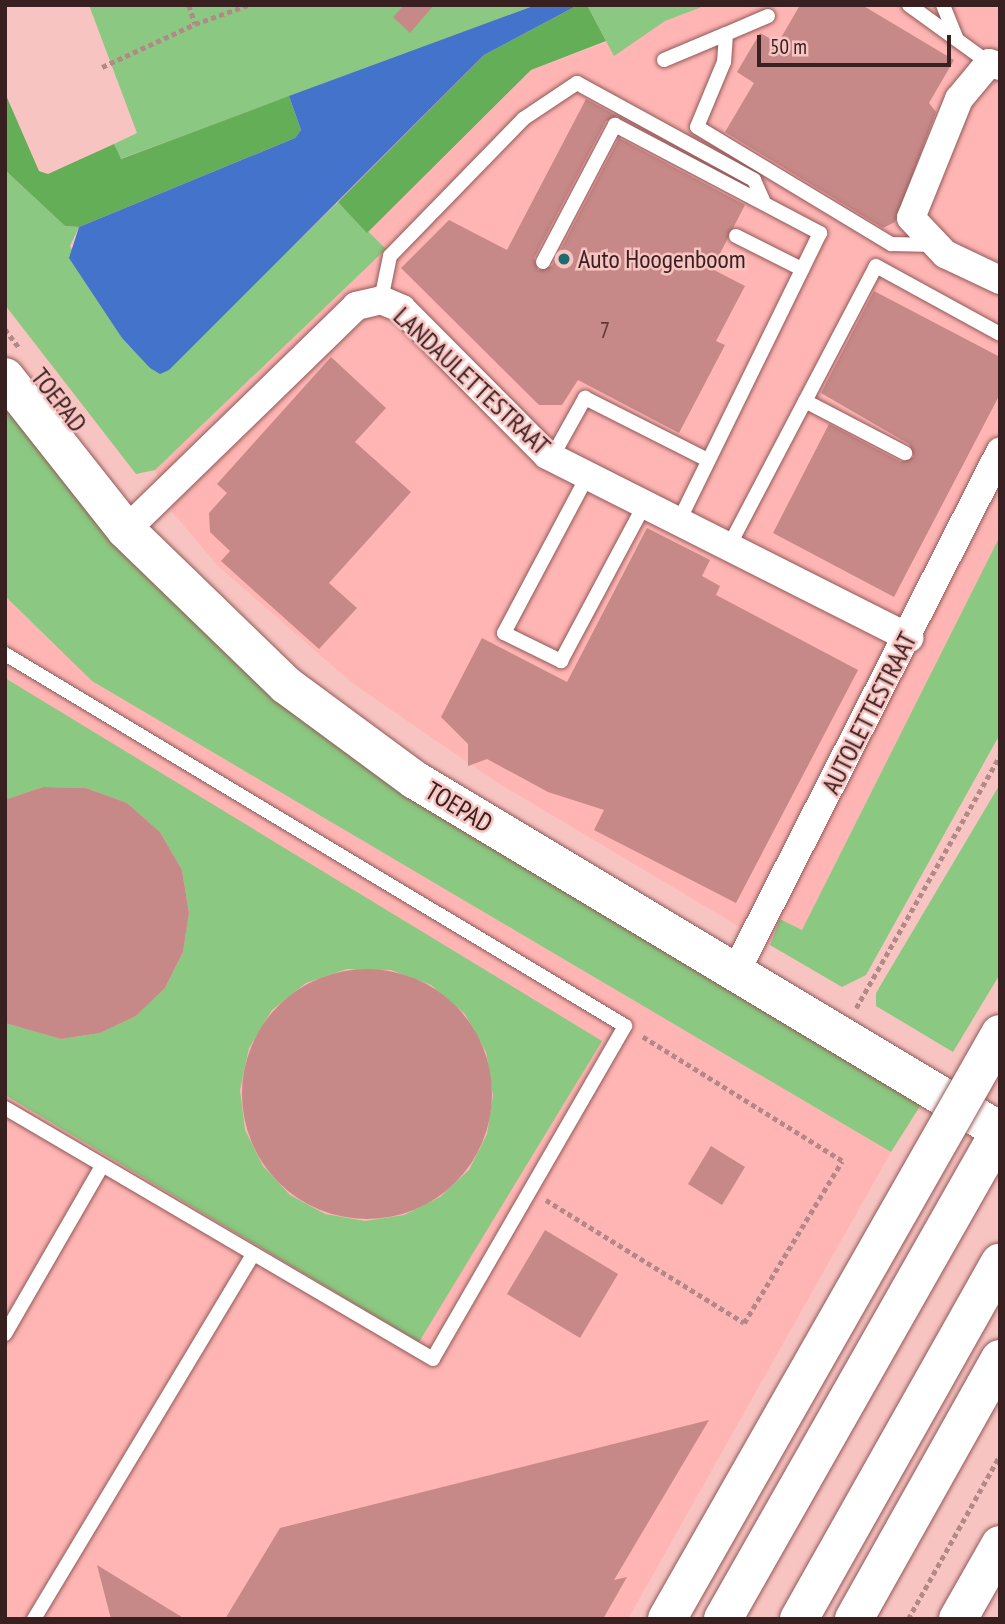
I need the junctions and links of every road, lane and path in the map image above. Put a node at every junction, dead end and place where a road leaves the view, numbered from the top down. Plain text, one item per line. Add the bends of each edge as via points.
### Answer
1 (189, 5) edge
2 (248, 5) edge
3 (909, 5) edge
4 (943, 5) edge
5 (768, 16) dead end
6 (195, 24) junction
7 (726, 34) junction
8 (957, 39) junction
9 (664, 60) dead end
10 (994, 64) edge
11 (103, 67) dead end
12 (763, 200) junction
13 (736, 236) dead end
14 (936, 245) junction
15 (543, 262) dead end
16 (802, 269) junction
17 (1000, 280) edge
18 (381, 300) junction
19 (5, 329) edge
20 (1000, 334) edge
21 (15, 366) edge
22 (805, 401) junction
23 (1000, 452) edge
24 (905, 453) dead end
25 (552, 457) junction
26 (708, 460) junction
27 (588, 475) junction
28 (645, 504) junction
29 (679, 521) junction
30 (126, 530) junction
31 (729, 546) junction
32 (908, 638) junction
33 (5, 654) edge
34 (1000, 756) edge
35 (734, 973) junction
36 (855, 1009) dead end
37 (625, 1026) junction
38 (1000, 1034) edge
39 (5, 1108) edge
40 (1000, 1131) edge
41 (102, 1166) junction
42 (530, 1190) junction
43 (253, 1256) junction
44 (1000, 1263) edge
45 (5, 1334) edge
46 (1000, 1359) edge
47 (1000, 1455) edge
48 (1000, 1545) edge
49 (34, 1619) edge
50 (667, 1619) edge
51 (723, 1619) edge
52 (799, 1619) edge
53 (854, 1619) edge
54 (908, 1619) edge
55 (958, 1619) edge

1 - 6 path
2 - 6 path
3 - 8 lane
4 - 8 lane
5 - 7 lane
6 - 11 path
7 - 9 lane
7 - 14 lane via 724,62 697,127 891,244
8 - 10 lane
10 - 14 street via 959,99 911,218
12 - 15 lane via 615,125
12 - 16 lane via 820,233
12 - 18 lane via 754,180 577,83 523,119 390,256
13 - 16 lane
14 - 17 street
16 - 26 lane
18 - 25 street, LANDAULETTESTRAAT via 402,309
18 - 30 street, LANDAULETTESTRAAT via 356,306
19 - 21 path, TOEPAD
20 - 22 lane via 876,266
21 - 30 main road, TOEPAD
22 - 24 lane
22 - 31 lane
23 - 32 street, AUTOLETTESTRAAT
25 - 26 lane via 585,398
25 - 27 street, LANDAULETTESTRAAT
26 - 29 lane
27 - 28 street, LANDAULETTESTRAAT
27 - 28 lane via 505,633 561,661
28 - 29 street, LANDAULETTESTRAAT
29 - 31 street, LANDAULETTESTRAAT
30 - 35 main road, TOEPAD via 286,685 415,780
31 - 32 street, LANDAULETTESTRAAT
32 - 35 street, AUTOLETTESTRAAT
33 - 37 lane
34 - 36 path
35 - 40 main road, TOEPAD
37 - 42 lane
37 - 42 path via 842,1161 744,1323
38 - 50 main road, bridge
39 - 41 lane
40 - 51 main road
41 - 43 lane
41 - 45 lane
42 - 43 lane via 433,1359
43 - 49 lane
44 - 52 main road
46 - 53 main road
47 - 54 path
48 - 55 main road

